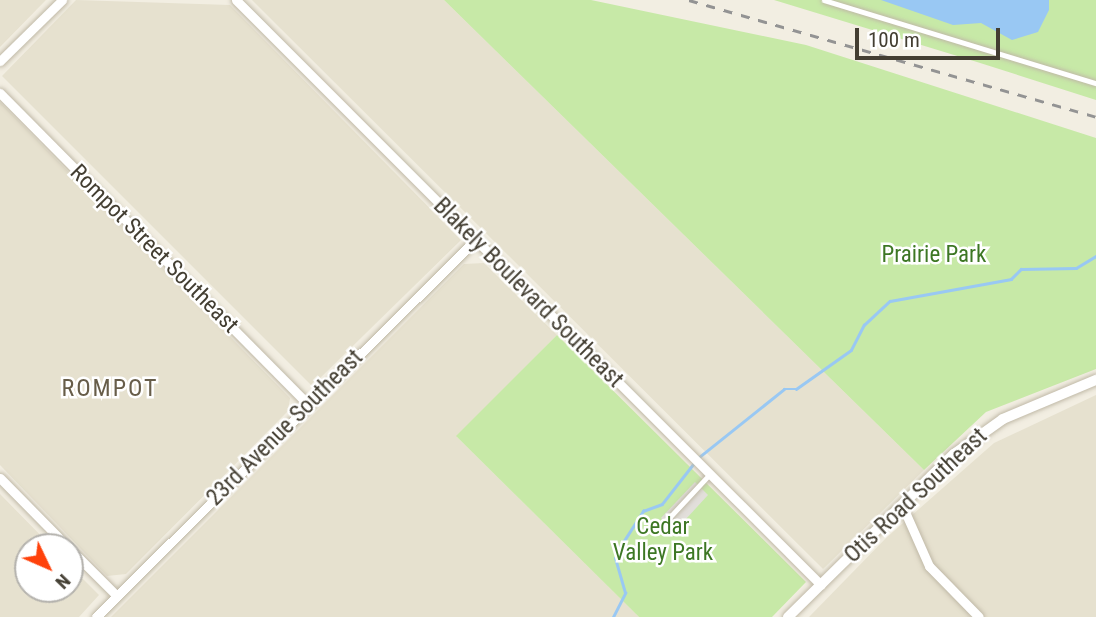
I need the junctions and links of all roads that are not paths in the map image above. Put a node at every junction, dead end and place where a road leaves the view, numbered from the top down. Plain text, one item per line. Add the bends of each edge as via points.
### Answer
1 (62, 0) edge
2 (236, 0) edge
3 (824, 0) edge
4 (0, 61) edge
5 (1096, 83) edge
6 (0, 93) edge
7 (474, 240) junction
8 (1096, 380) edge
9 (309, 404) junction
10 (708, 472) junction
11 (0, 478) edge
12 (902, 505) junction
13 (669, 518) dead end
14 (54, 533) edge
15 (84, 563) edge
16 (821, 584) junction
17 (117, 596) junction
18 (96, 617) edge
19 (788, 617) edge
20 (979, 617) edge

1 - 4 street
2 - 7 street, Blakely Boulevard Southeast
3 - 5 lane
6 - 9 street, Rompot Street Southeast
7 - 9 street, 23rd Avenue Southeast
7 - 10 street, Blakely Boulevard Southeast
8 - 12 street, Otis Road Southeast via 1003,419
9 - 17 street, 23rd Avenue Southeast
10 - 13 lane
10 - 16 street, Blakely Boulevard Southeast
11 - 14 street
12 - 16 street, Otis Road Southeast
12 - 20 street via 929,566
15 - 17 street
16 - 19 street, Otis Road Southeast
17 - 18 street, 23rd Avenue Southeast

